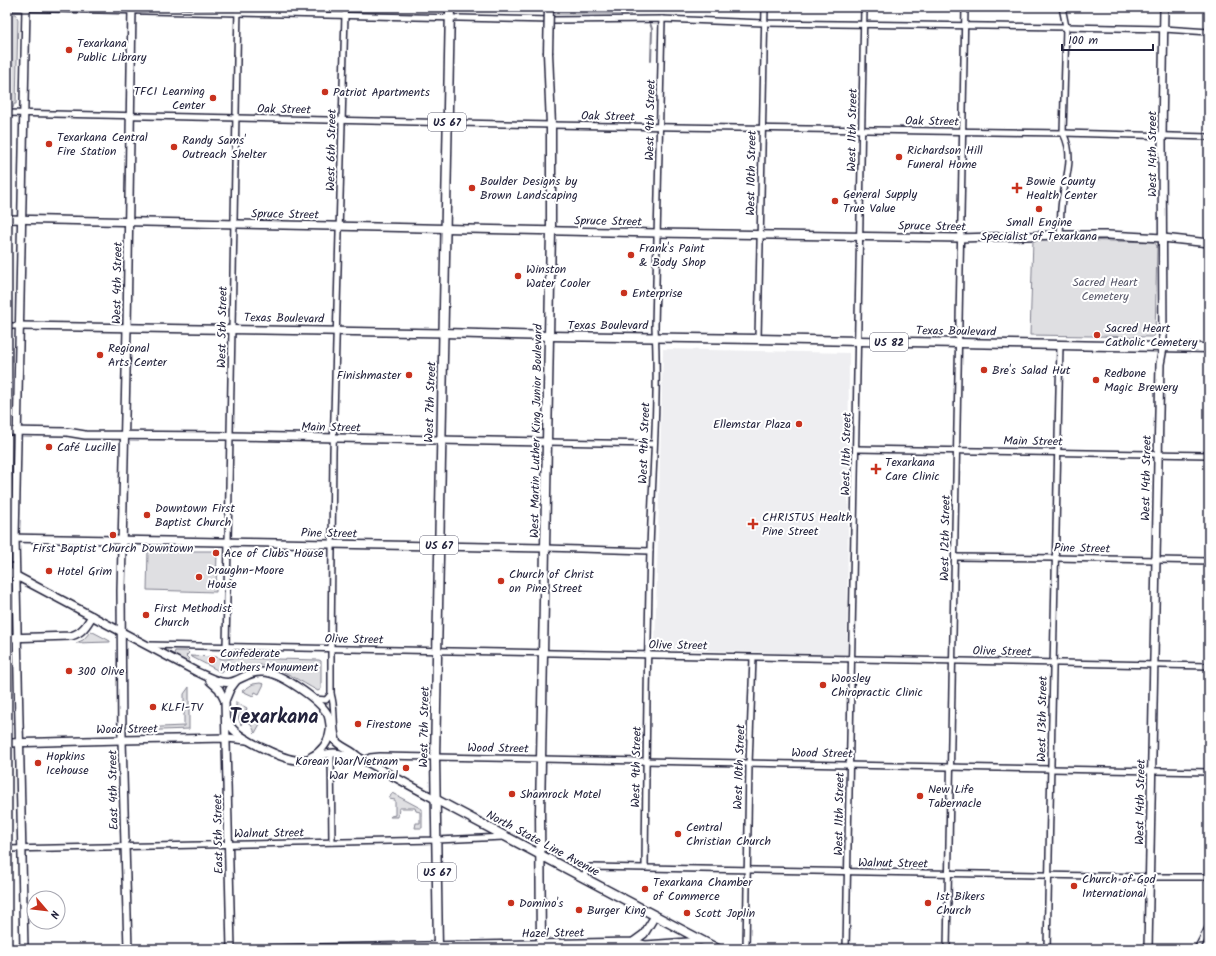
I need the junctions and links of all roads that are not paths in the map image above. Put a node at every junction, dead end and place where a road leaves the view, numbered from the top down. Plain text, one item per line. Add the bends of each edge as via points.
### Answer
1 (26, 7) edge
2 (450, 7) edge
3 (549, 7) edge
4 (765, 7) edge
5 (864, 7) edge
6 (965, 7) edge
7 (1062, 7) edge
8 (1164, 7) edge
9 (7, 8) edge
10 (132, 9) edge
11 (238, 10) edge
12 (345, 14) junction
13 (450, 16) junction
14 (662, 19) junction
15 (764, 23) junction
16 (864, 24) junction
17 (965, 25) junction
18 (1066, 27) junction
19 (1164, 29) junction
20 (1209, 32) edge
21 (7, 113) edge
22 (25, 114) junction
23 (130, 116) junction
24 (236, 118) junction
25 (342, 120) junction
26 (448, 123) junction
27 (551, 125) junction
28 (660, 127) junction
29 (762, 128) junction
30 (863, 131) junction
31 (963, 132) junction
32 (1063, 133) junction
33 (1162, 137) junction
34 (1209, 137) edge
35 (7, 220) edge
36 (22, 220) junction
37 (128, 222) junction
38 (234, 224) junction
39 (340, 226) junction
40 (445, 228) junction
41 (552, 231) junction
42 (657, 233) junction
43 (760, 234) junction
44 (1060, 235) junction
45 (860, 236) junction
46 (960, 238) junction
47 (1164, 238) junction
48 (1209, 243) edge
49 (7, 326) edge
50 (20, 326) junction
51 (127, 328) junction
52 (232, 330) junction
53 (337, 331) junction
54 (444, 333) junction
55 (550, 336) junction
56 (656, 337) junction
57 (758, 339) junction
58 (859, 341) junction
59 (959, 343) junction
60 (1060, 345) junction
61 (1163, 348) junction
62 (1209, 348) edge
63 (7, 431) edge
64 (18, 431) junction
65 (124, 435) junction
66 (230, 436) junction
67 (334, 438) junction
68 (441, 440) junction
69 (548, 442) junction
70 (654, 444) junction
71 (856, 449) junction
72 (956, 450) junction
73 (1056, 452) junction
74 (1158, 454) junction
75 (1209, 455) edge
76 (7, 538) edge
77 (15, 539) junction
78 (122, 540) junction
79 (228, 542) junction
80 (332, 544) junction
81 (439, 546) junction
82 (546, 548) junction
83 (650, 550) junction
84 (955, 557) junction
85 (1055, 558) junction
86 (1155, 560) junction
87 (1209, 561) edge
88 (7, 571) edge
89 (16, 575) junction
90 (92, 616) junction
91 (121, 631) junction
92 (7, 638) edge
93 (17, 638) junction
94 (147, 646) junction
95 (226, 648) junction
96 (331, 650) junction
97 (437, 651) junction
98 (544, 654) junction
99 (648, 655) junction
100 (753, 658) junction
101 (852, 660) junction
102 (952, 661) junction
103 (1053, 664) junction
104 (1153, 665) junction
105 (1209, 666) edge
106 (197, 672) junction
107 (236, 681) junction
108 (331, 694) junction
109 (315, 700) junction
110 (225, 701) junction
111 (226, 718) junction
112 (330, 730) junction
113 (226, 738) junction
114 (122, 740) junction
115 (247, 740) junction
116 (7, 743) edge
117 (19, 743) junction
118 (340, 744) junction
119 (331, 753) junction
120 (435, 758) junction
121 (361, 759) junction
122 (304, 760) junction
123 (542, 760) junction
124 (646, 761) junction
125 (749, 764) junction
126 (850, 765) junction
127 (950, 768) junction
128 (1051, 769) junction
129 (1151, 771) junction
130 (1209, 772) edge
131 (435, 799) junction
132 (507, 837) junction
133 (437, 840) junction
134 (332, 842) junction
135 (229, 844) junction
136 (125, 846) junction
137 (22, 848) junction
138 (7, 849) edge
139 (541, 855) junction
140 (644, 868) junction
141 (747, 870) junction
142 (848, 872) junction
143 (949, 874) junction
144 (1049, 875) junction
145 (582, 876) junction
146 (1149, 877) junction
147 (1209, 877) edge
148 (655, 916) junction
149 (1209, 926) edge
150 (703, 941) junction
151 (633, 942) junction
152 (541, 946) edge
153 (438, 948) edge
154 (24, 949) edge
155 (128, 949) edge
156 (231, 949) edge
157 (270, 949) edge
158 (335, 949) edge
159 (718, 949) edge
160 (746, 949) edge
161 (846, 949) edge
162 (947, 949) edge
163 (1047, 949) edge
164 (1148, 949) edge
165 (1197, 949) edge

1 - 9 street
1 - 10 street
1 - 22 street
2 - 13 main road, West 7th Street / US 67
3 - 27 main road, West Martin Luther King Junior Boulevard, bridge
4 - 15 street, West 10th Street
5 - 16 street, West 11th Street
6 - 17 street, West 12th Street
7 - 18 street
8 - 19 street, West 14th Street
10 - 11 street
10 - 23 street, West 4th Street
11 - 12 street
11 - 24 street, West 5th Street
12 - 13 street
12 - 25 street, West 6th Street
13 - 14 street via 552,20
13 - 26 main road, West 7th Street / US 67
14 - 15 street
14 - 28 street, West 9th Street
15 - 16 street
15 - 29 street, West 10th Street
16 - 17 street
16 - 30 street, West 11th Street
17 - 18 street
17 - 31 street, West 12th Street
18 - 19 street
18 - 32 street
19 - 20 street
19 - 33 street, West 14th Street
21 - 22 street, Oak Street
22 - 23 street, Oak Street
22 - 36 street
23 - 24 street, Oak Street
23 - 37 street, West 4th Street
24 - 25 street, Oak Street
24 - 38 street, West 5th Street
25 - 26 street, Oak Street
25 - 39 street, West 6th Street
26 - 27 street, Oak Street
26 - 40 main road, West 7th Street / US 67
27 - 28 street, Oak Street
27 - 41 main road, West Martin Luther King Junior Boulevard
28 - 29 street, Oak Street
28 - 42 street, West 9th Street
29 - 30 street, Oak Street
29 - 43 street, West 10th Street
30 - 31 street, Oak Street
30 - 45 street, West 11th Street
31 - 32 street, Oak Street
31 - 46 street, West 12th Street
32 - 33 street, Oak Street
32 - 44 street via 1067,142 1069,162 1061,201
33 - 34 street, Oak Street
33 - 47 street, West 14th Street
35 - 36 street, Spruce Street
36 - 37 street, Spruce Street
36 - 50 street
37 - 38 street, Spruce Street
37 - 51 street, West 4th Street
38 - 39 street, Spruce Street
38 - 52 street, West 5th Street
39 - 40 street, Spruce Street
39 - 53 street, West 6th Street
40 - 41 street, Spruce Street
40 - 54 main road, West 7th Street / US 67
41 - 42 street, Spruce Street
41 - 55 main road, West Martin Luther King Junior Boulevard
42 - 43 street, Spruce Street
42 - 56 street, West 9th Street
43 - 45 street, Spruce Street
43 - 57 street, West 10th Street
44 - 46 street, Spruce Street
44 - 47 street, Spruce Street
45 - 46 street, Spruce Street
45 - 58 street, West 11th Street
46 - 59 street, West 12th Street
47 - 48 street, Spruce Street
47 - 61 street, West 14th Street
49 - 50 street, Texas Boulevard
50 - 51 street, Texas Boulevard
50 - 64 street
51 - 52 street, Texas Boulevard
51 - 65 street, West 4th Street
52 - 53 street, Texas Boulevard
52 - 66 street, West 5th Street
53 - 54 street, Texas Boulevard
53 - 67 street, West 6th Street
54 - 55 main road, Texas Boulevard / US 82
54 - 68 main road, West 7th Street / US 67
55 - 56 main road, Texas Boulevard / US 82
55 - 69 main road, West Martin Luther King Junior Boulevard
56 - 57 main road, Texas Boulevard / US 82
56 - 70 street, West 9th Street
57 - 58 main road, Texas Boulevard / US 82
58 - 59 main road, Texas Boulevard / US 82
58 - 71 street, West 11th Street
59 - 60 main road, Texas Boulevard / US 82
59 - 72 street, West 12th Street
60 - 61 main road, Texas Boulevard / US 82
60 - 73 street, West 13th Street
61 - 62 main road, Texas Boulevard / US 82
61 - 74 street, West 14th Street via 1160,364
63 - 64 street, Main Street
64 - 65 street, Main Street
64 - 77 street
65 - 66 street, Main Street
65 - 78 street, West 4th Street
66 - 67 street, Main Street
66 - 79 street, West 5th Street
67 - 68 street, Main Street
67 - 80 street, West 6th Street
68 - 69 street, Main Street
68 - 81 main road, West 7th Street / US 67
69 - 70 street, Main Street
69 - 82 main road, West Martin Luther King Junior Boulevard
70 - 83 street, West 9th Street
71 - 72 street, Main Street
71 - 101 street, West 11th Street
72 - 73 street, Main Street
72 - 84 street, West 12th Street
73 - 74 street, Main Street
73 - 85 street, West 13th Street
74 - 75 street, Main Street
74 - 86 street, West 14th Street
76 - 77 street, Pine Street
77 - 78 street, Pine Street
77 - 89 street
78 - 79 street, Pine Street
78 - 91 street, West 4th Street
79 - 80 street, Pine Street
79 - 95 street, West 5th Street
80 - 81 street, Pine Street
80 - 96 street, West 6th Street
81 - 82 street, Pine Street
81 - 97 main road, West 7th Street / US 67
82 - 83 street, Pine Street
82 - 98 main road, West Martin Luther King Junior Boulevard
83 - 99 street, West 9th Street
84 - 85 street, Pine Street
84 - 102 street, West 12th Street
85 - 86 street, Pine Street
85 - 103 street, West 13th Street
86 - 87 street, Pine Street
86 - 104 street, West 14th Street
88 - 89 street, North State Line Avenue
89 - 90 street, North State Line Avenue
89 - 93 street
90 - 91 street, North State Line Avenue
90 - 93 street via 78,634 72,636
91 - 94 street, North State Line Avenue
91 - 114 street, East 4th Street
92 - 93 street
93 - 117 street
94 - 95 street, Olive Street
94 - 106 street, North State Line Avenue
95 - 96 street, Olive Street
96 - 97 street, Olive Street
96 - 108 street, West 6th Street
97 - 98 street, Olive Street
97 - 120 main road, West 7th Street / US 67
98 - 99 street, Olive Street
98 - 123 main road, West Martin Luther King Junior Boulevard
99 - 100 street, Olive Street
99 - 124 street, West 9th Street
100 - 101 street, Olive Street
100 - 125 street, West 10th Street
101 - 102 street, Olive Street
101 - 126 street, West 11th Street
102 - 103 street, Olive Street
102 - 127 street, West 12th Street
103 - 104 street, Olive Street
103 - 128 street, West 13th Street
104 - 105 street, Olive Street
104 - 129 street, West 14th Street
106 - 107 street, North State Line Avenue via 221,682
106 - 110 street, North State Line Avenue via 216,685
107 - 109 street, North State Line Avenue via 247,674 267,672
107 - 110 street
108 - 109 street via 326,700
108 - 118 street, West 6th Street via 335,733
109 - 112 street, North State Line Avenue via 328,715
110 - 111 street, North State Line Avenue
111 - 113 street, East 5th Street
111 - 115 street via 232,728
112 - 118 street, North State Line Avenue
112 - 122 street via 324,747 314,756
113 - 114 street, Wood Street
113 - 115 street, Wood Street
113 - 135 street, East 5th Street
114 - 117 street, Wood Street
114 - 136 street, East 4th Street
115 - 122 street via 291,759
116 - 117 street, Wood Street
117 - 137 street
118 - 121 street, North State Line Avenue
119 - 121 street, North State Line Avenue
119 - 122 street
119 - 134 street
120 - 121 street, Wood Street via 380,756
120 - 123 street, Wood Street
120 - 131 main road, West 7th Street / US 67
121 - 131 street, North State Line Avenue
123 - 124 street, Wood Street
123 - 139 main road, West Martin Luther King Junior Boulevard
124 - 125 street, Wood Street
124 - 140 street, West 9th Street
125 - 126 street, Wood Street
125 - 141 street, West 10th Street
126 - 127 street, Wood Street
126 - 142 street, West 11th Street
127 - 128 street, Wood Street
127 - 143 street, West 12th Street
128 - 129 street, Wood Street
128 - 144 street, West 13th Street
129 - 130 street, Wood Street
129 - 146 street, West 14th Street
131 - 132 main road, North State Line Avenue
131 - 133 main road, US 67
132 - 133 street, Walnut Street
132 - 139 main road, North State Line Avenue
133 - 134 street, Walnut Street
133 - 153 main road, US 67
134 - 135 street, Walnut Street
135 - 136 street, Walnut Street
135 - 156 street, East 5th Street
136 - 137 street, Walnut Street
136 - 155 street, East 4th Street
137 - 138 street, Walnut Street
137 - 154 street
139 - 145 main road, North State Line Avenue
139 - 152 main road, West Martin Luther King Junior Boulevard
140 - 141 street, Walnut Street
140 - 145 street, Walnut Street via 590,867
141 - 142 street, Walnut Street
141 - 160 street, West 10th Street
142 - 143 street, Walnut Street
142 - 161 street, West 11th Street
143 - 144 street, Walnut Street
143 - 162 street, West 12th Street
144 - 146 street, Walnut Street
144 - 163 street, West 13th Street
145 - 148 main road, North State Line Avenue
146 - 147 street, Walnut Street
146 - 164 street, West 14th Street
148 - 150 main road, North State Line Avenue
148 - 151 street via 644,934
149 - 165 street
150 - 151 street, Hazel Street via 645,945
150 - 159 main road, North State Line Avenue
151 - 152 street, Hazel Street
152 - 153 street, Hazel Street
153 - 158 street, Hazel Street
157 - 158 street, Hazel Street

